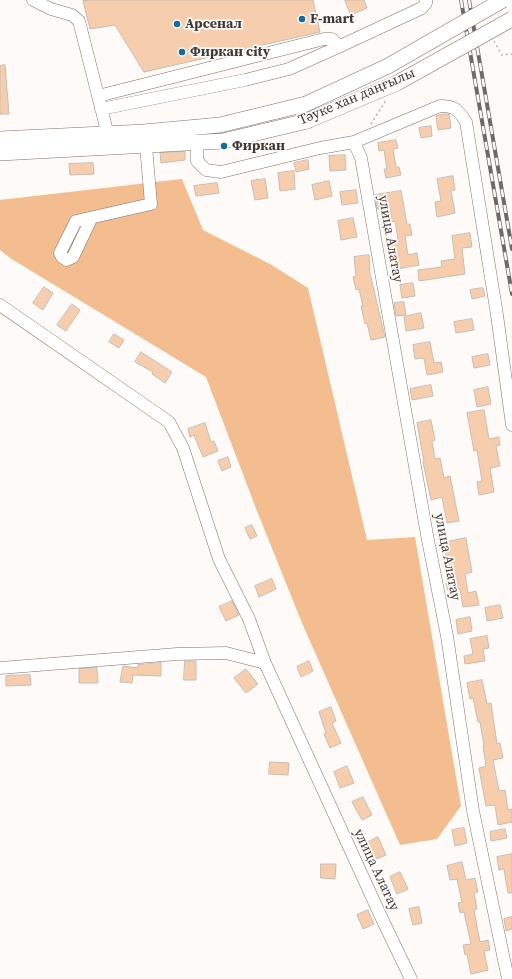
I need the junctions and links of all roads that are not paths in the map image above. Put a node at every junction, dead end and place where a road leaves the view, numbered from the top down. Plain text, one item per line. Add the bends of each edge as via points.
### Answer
1 (33, 0) edge
2 (426, 0) edge
3 (503, 0) edge
4 (512, 19) edge
5 (336, 48) junction
6 (98, 96) junction
7 (102, 109) junction
8 (0, 139) edge
9 (109, 141) junction
10 (197, 142) junction
11 (354, 142) junction
12 (146, 146) junction
13 (0, 154) edge
14 (91, 219) dead end
15 (0, 305) edge
16 (512, 425) edge
17 (265, 663) junction
18 (0, 668) edge
19 (411, 979) edge
20 (508, 979) edge

1 - 6 street via 72,15 79,21
2 - 5 street via 422,8
3 - 9 main road, Тәуке хан даңғылы, bridge via 388,66 306,104 220,125
4 - 10 main road, Тәуке хан даңғылы, bridge via 397,83 307,121 222,141
5 - 6 street via 336,43 332,39 324,39
5 - 7 street via 289,69
6 - 7 street
7 - 9 street
8 - 9 main road, Тәуке хан даңғылы
9 - 12 main road, Тәуке хан даңғылы
9 - 13 main road, Тәуке хан даңғылы
10 - 11 street via 197,161 206,170 221,172
10 - 12 main road, Тәуке хан даңғылы
11 - 16 street via 440,106 451,106 461,113 466,122
11 - 20 street, улица Алатау via 361,158 447,636 473,811
12 - 14 street via 152,204
15 - 17 street, улица Алатау via 169,422 183,448 219,559 249,619
17 - 18 street via 226,653
17 - 19 street, улица Алатау

